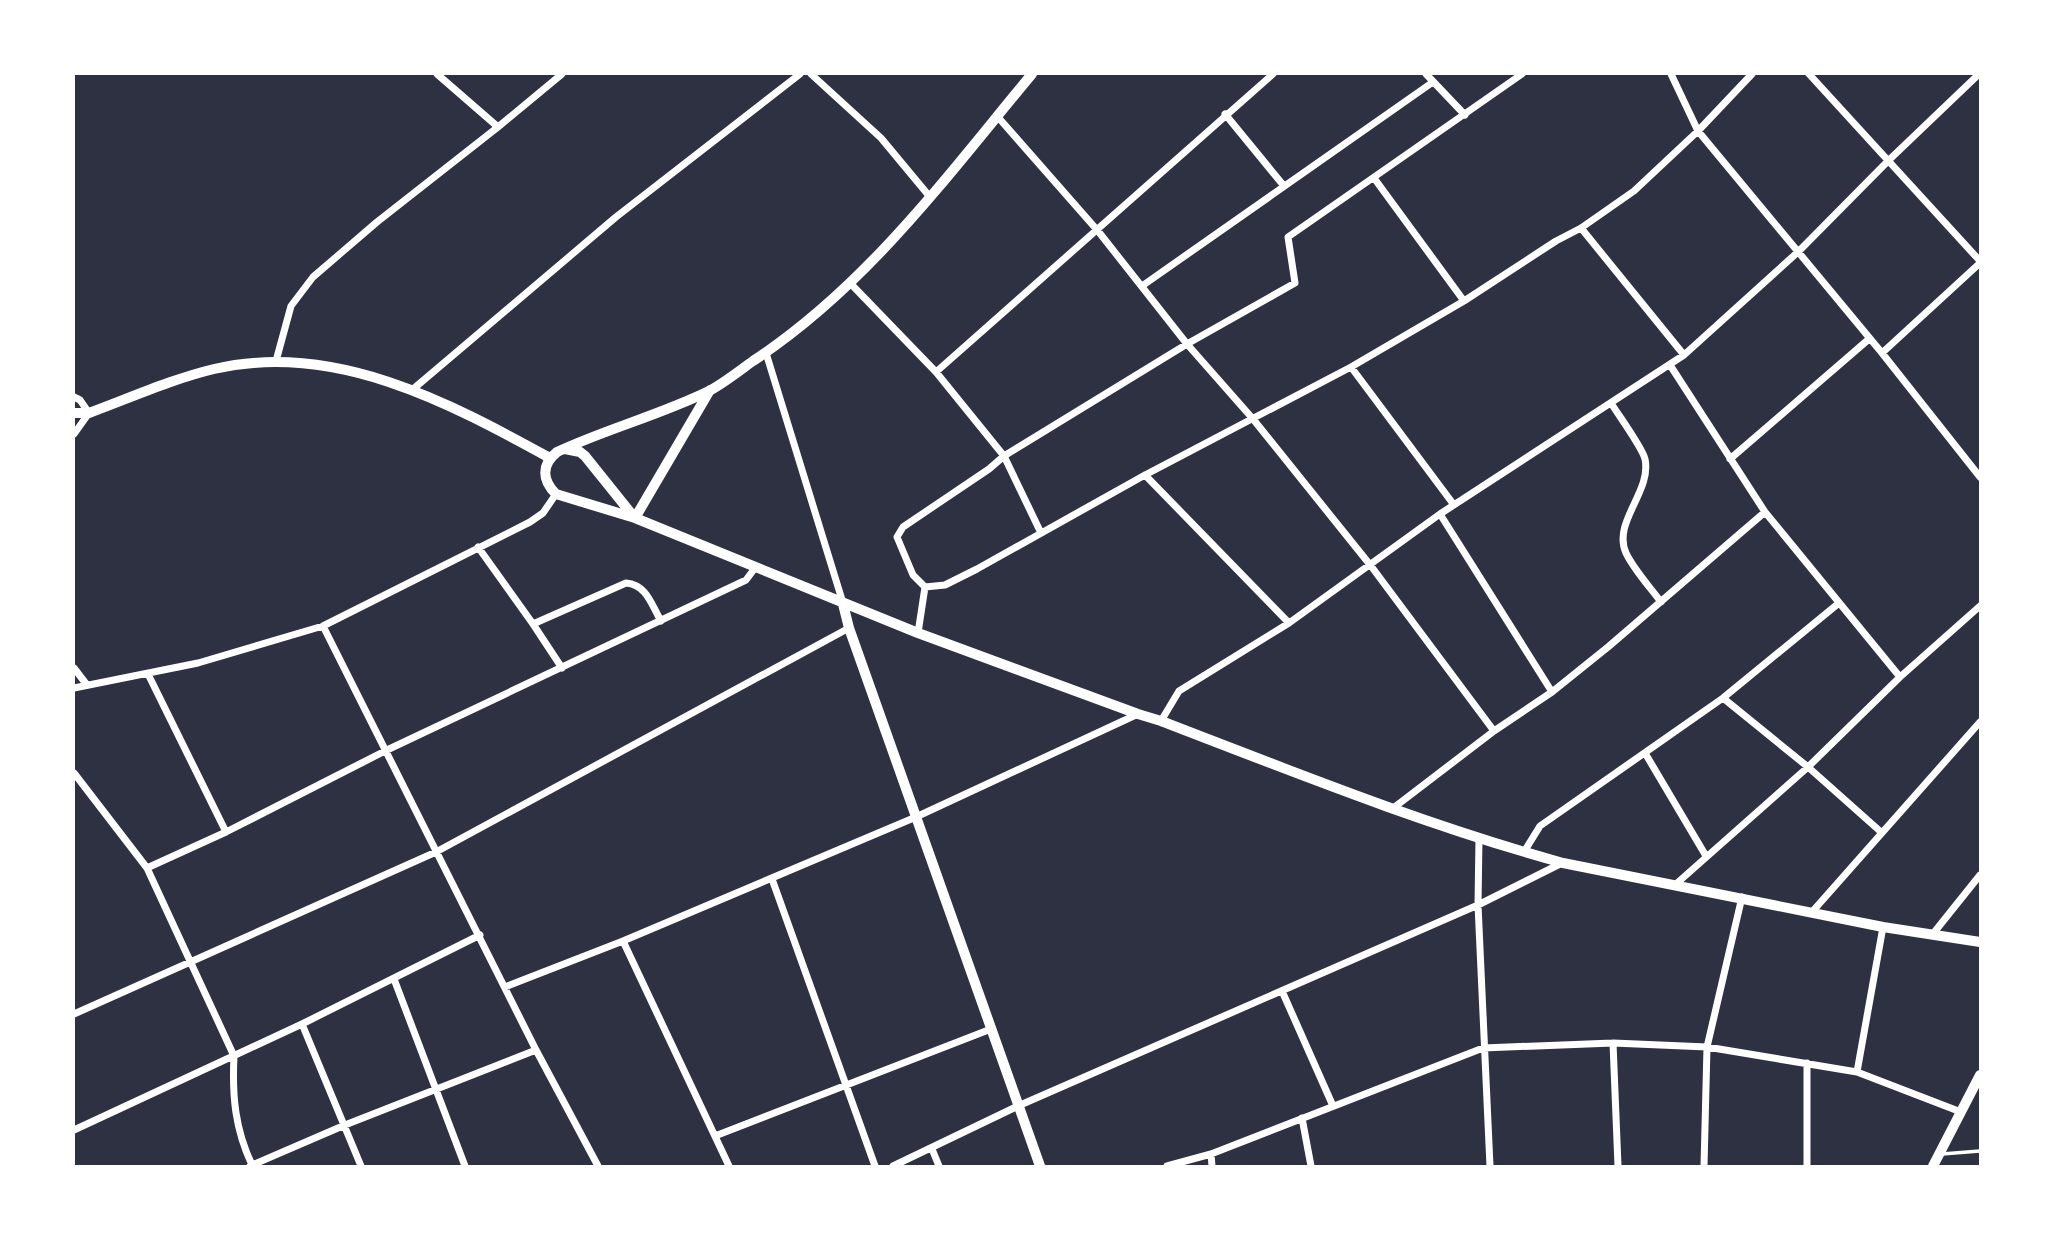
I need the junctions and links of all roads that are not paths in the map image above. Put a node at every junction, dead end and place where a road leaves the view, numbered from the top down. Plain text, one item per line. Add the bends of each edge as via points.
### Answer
1 (437, 74) edge
2 (562, 74) edge
3 (800, 74) edge
4 (811, 74) edge
5 (1032, 74) edge
6 (1426, 74) edge
7 (1522, 74) edge
8 (1671, 74) edge
9 (1752, 74) edge
10 (1809, 74) edge
11 (1268, 75) edge
12 (1979, 75) edge
13 (1433, 82) junction
14 (1225, 114) junction
15 (997, 116) junction
16 (1465, 116) junction
17 (498, 127) junction
18 (1699, 131) junction
19 (1889, 160) junction
20 (1374, 178) junction
21 (1284, 186) junction
22 (930, 197) junction
23 (1581, 228) junction
24 (1098, 230) junction
25 (1798, 251) junction
26 (1980, 262) edge
27 (851, 284) junction
28 (1142, 286) junction
29 (1464, 301) junction
30 (1869, 339) junction
31 (1187, 344) junction
32 (766, 353) junction
33 (1882, 353) junction
34 (1684, 355) junction
35 (276, 361) junction
36 (1670, 365) junction
37 (1351, 367) junction
38 (936, 372) junction
39 (412, 390) junction
40 (710, 390) junction
41 (74, 397) edge
42 (1611, 403) junction
43 (89, 412) junction
44 (74, 413) edge
45 (1253, 419) junction
46 (74, 434) edge
47 (564, 449) junction
48 (1004, 456) junction
49 (550, 457) junction
50 (1730, 458) junction
51 (1145, 475) junction
52 (1980, 477) edge
53 (556, 494) junction
54 (1454, 505) junction
55 (1765, 512) junction
56 (1440, 514) junction
57 (635, 518) junction
58 (1041, 533) junction
59 (478, 547) junction
60 (1371, 566) junction
61 (755, 569) junction
62 (925, 587) junction
63 (1661, 602) junction
64 (1839, 603) junction
65 (843, 604) junction
66 (1980, 606) edge
67 (661, 621) junction
68 (1289, 623) junction
69 (534, 624) junction
70 (323, 626) junction
71 (849, 628) junction
72 (918, 633) junction
73 (74, 668) edge
74 (562, 668) junction
75 (148, 674) junction
76 (1900, 677) junction
77 (87, 685) junction
78 (74, 688) edge
79 (1552, 692) junction
80 (1723, 698) junction
81 (1138, 714) junction
82 (1161, 721) junction
83 (1980, 722) edge
84 (1494, 731) junction
85 (387, 750) junction
86 (1645, 753) junction
87 (1808, 767) junction
88 (74, 773) edge
89 (1392, 809) junction
90 (916, 817) junction
91 (226, 832) junction
92 (1881, 832) junction
93 (1479, 838) junction
94 (436, 852) junction
95 (1524, 852) junction
96 (1706, 856) junction
97 (1563, 863) junction
98 (147, 868) junction
99 (1980, 875) edge
100 (772, 879) junction
101 (1675, 884) junction
102 (1742, 897) junction
103 (1478, 905) junction
104 (1812, 912) junction
105 (1883, 927) junction
106 (480, 935) junction
107 (1932, 935) junction
108 (623, 942) junction
109 (1980, 942) edge
110 (191, 961) junction
111 (394, 979) junction
112 (505, 987) junction
113 (1282, 990) junction
114 (74, 1012) edge
115 (302, 1024) junction
116 (991, 1029) junction
117 (1612, 1043) junction
118 (1707, 1047) junction
119 (1483, 1048) junction
120 (536, 1050) junction
121 (234, 1056) junction
122 (1807, 1063) junction
123 (1857, 1072) junction
124 (1980, 1075) edge
125 (845, 1084) junction
126 (437, 1091) junction
127 (1018, 1106) junction
128 (1332, 1106) junction
129 (1961, 1112) junction
130 (1302, 1118) junction
131 (345, 1125) junction
132 (74, 1130) edge
133 (715, 1136) junction
134 (932, 1149) junction
135 (1980, 1151) edge
136 (1212, 1154) junction
137 (1940, 1154) junction
138 (251, 1166) edge
139 (360, 1167) edge
140 (465, 1167) edge
141 (598, 1167) edge
142 (729, 1167) edge
143 (876, 1167) edge
144 (893, 1167) edge
145 (939, 1167) edge
146 (1040, 1167) edge
147 (1167, 1167) edge
148 (1212, 1167) edge
149 (1311, 1167) edge
150 (1490, 1167) edge
151 (1618, 1167) edge
152 (1704, 1167) edge
153 (1807, 1167) edge
154 (1933, 1167) edge

1 - 17 street
2 - 17 street
3 - 39 street via 616,217
4 - 22 street via 881,138
5 - 15 street
6 - 13 street
7 - 16 street
8 - 18 street
9 - 18 street
10 - 19 street
11 - 14 street
12 - 19 street
13 - 16 street
13 - 21 street
14 - 21 street
14 - 24 street
15 - 22 street
15 - 24 street
16 - 20 street
17 - 35 street via 313,277 291,306
18 - 23 street via 1634,191
18 - 25 street
19 - 25 street
19 - 26 street
20 - 29 street
20 - 31 street via 1287,237 1295,282
21 - 28 street
22 - 27 street
23 - 29 street
23 - 34 street
24 - 28 street
24 - 38 street
25 - 30 street
25 - 34 street
26 - 33 street
27 - 32 street
27 - 38 street
28 - 31 street
29 - 37 street
30 - 33 street
30 - 50 street
31 - 45 street
31 - 48 street
32 - 40 street
32 - 65 street
33 - 52 street
34 - 36 street
35 - 39 street via 368,374
35 - 43 street via 214,369
36 - 42 street
36 - 50 street
37 - 45 street
37 - 54 street
38 - 48 street
39 - 49 street
40 - 47 street
40 - 57 street
41 - 43 street
42 - 54 street
42 - 63 street via 1645,458 1641,492 1623,537 1626,553
43 - 44 street
43 - 46 street
45 - 51 street
45 - 60 street
47 - 49 street
47 - 57 street via 585,456
48 - 58 street
48 - 62 street via 903,527 897,537 913,575
49 - 53 street via 545,478
50 - 55 street
51 - 58 street
51 - 68 street
53 - 57 street
53 - 59 street via 530,522
54 - 56 street
55 - 63 street
55 - 64 street
56 - 60 street
56 - 79 street
57 - 61 street
58 - 62 street via 945,585
59 - 69 street
59 - 70 street
60 - 68 street
60 - 84 street
61 - 65 street
61 - 67 street via 746,580
62 - 72 street
63 - 79 street
64 - 76 street
64 - 80 street
65 - 71 street
65 - 72 street
66 - 76 street
67 - 69 street via 643,588 626,583
67 - 74 street
68 - 82 street via 1179,691
69 - 74 street
70 - 75 street
70 - 85 street
71 - 90 street
71 - 94 street
72 - 81 street
73 - 77 street
74 - 85 street
75 - 77 street
75 - 91 street
76 - 87 street
77 - 78 street
79 - 84 street
80 - 86 street
80 - 87 street
81 - 82 street
81 - 90 street
82 - 89 street
83 - 92 street
84 - 89 street
85 - 91 street
85 - 94 street
86 - 95 street via 1540,826
86 - 96 street
87 - 92 street
87 - 96 street
88 - 98 street
89 - 93 street
90 - 100 street
90 - 116 street
91 - 98 street
92 - 104 street
93 - 95 street
93 - 103 street
94 - 106 street
94 - 110 street
95 - 97 street
96 - 101 street
97 - 101 street
97 - 103 street
98 - 110 street
99 - 107 street
100 - 108 street
100 - 125 street
101 - 102 street
102 - 104 street
102 - 118 street
103 - 113 street
103 - 119 street
104 - 105 street
105 - 107 street
105 - 123 street
106 - 111 street
106 - 112 street
107 - 109 street
108 - 112 street
108 - 133 street
110 - 114 street
110 - 121 street
111 - 115 street
111 - 126 street
112 - 120 street
113 - 127 street
113 - 128 street
115 - 121 street
115 - 131 street
116 - 125 street
116 - 127 street
117 - 118 street
117 - 119 street
117 - 151 street
118 - 122 street
118 - 152 street
119 - 128 street
119 - 150 street
120 - 126 street
120 - 141 street
121 - 132 street
121 - 138 street via 236,1119
122 - 123 street
122 - 153 street
123 - 129 street
124 - 129 main road
125 - 133 street
125 - 143 street
126 - 131 street
126 - 140 street
127 - 134 street
127 - 146 street
128 - 130 street
129 - 137 main road
130 - 136 street
130 - 149 street
131 - 138 street
131 - 139 street
133 - 142 street
134 - 144 street
134 - 145 street
135 - 137 lane
136 - 147 street
136 - 148 street
137 - 154 main road

